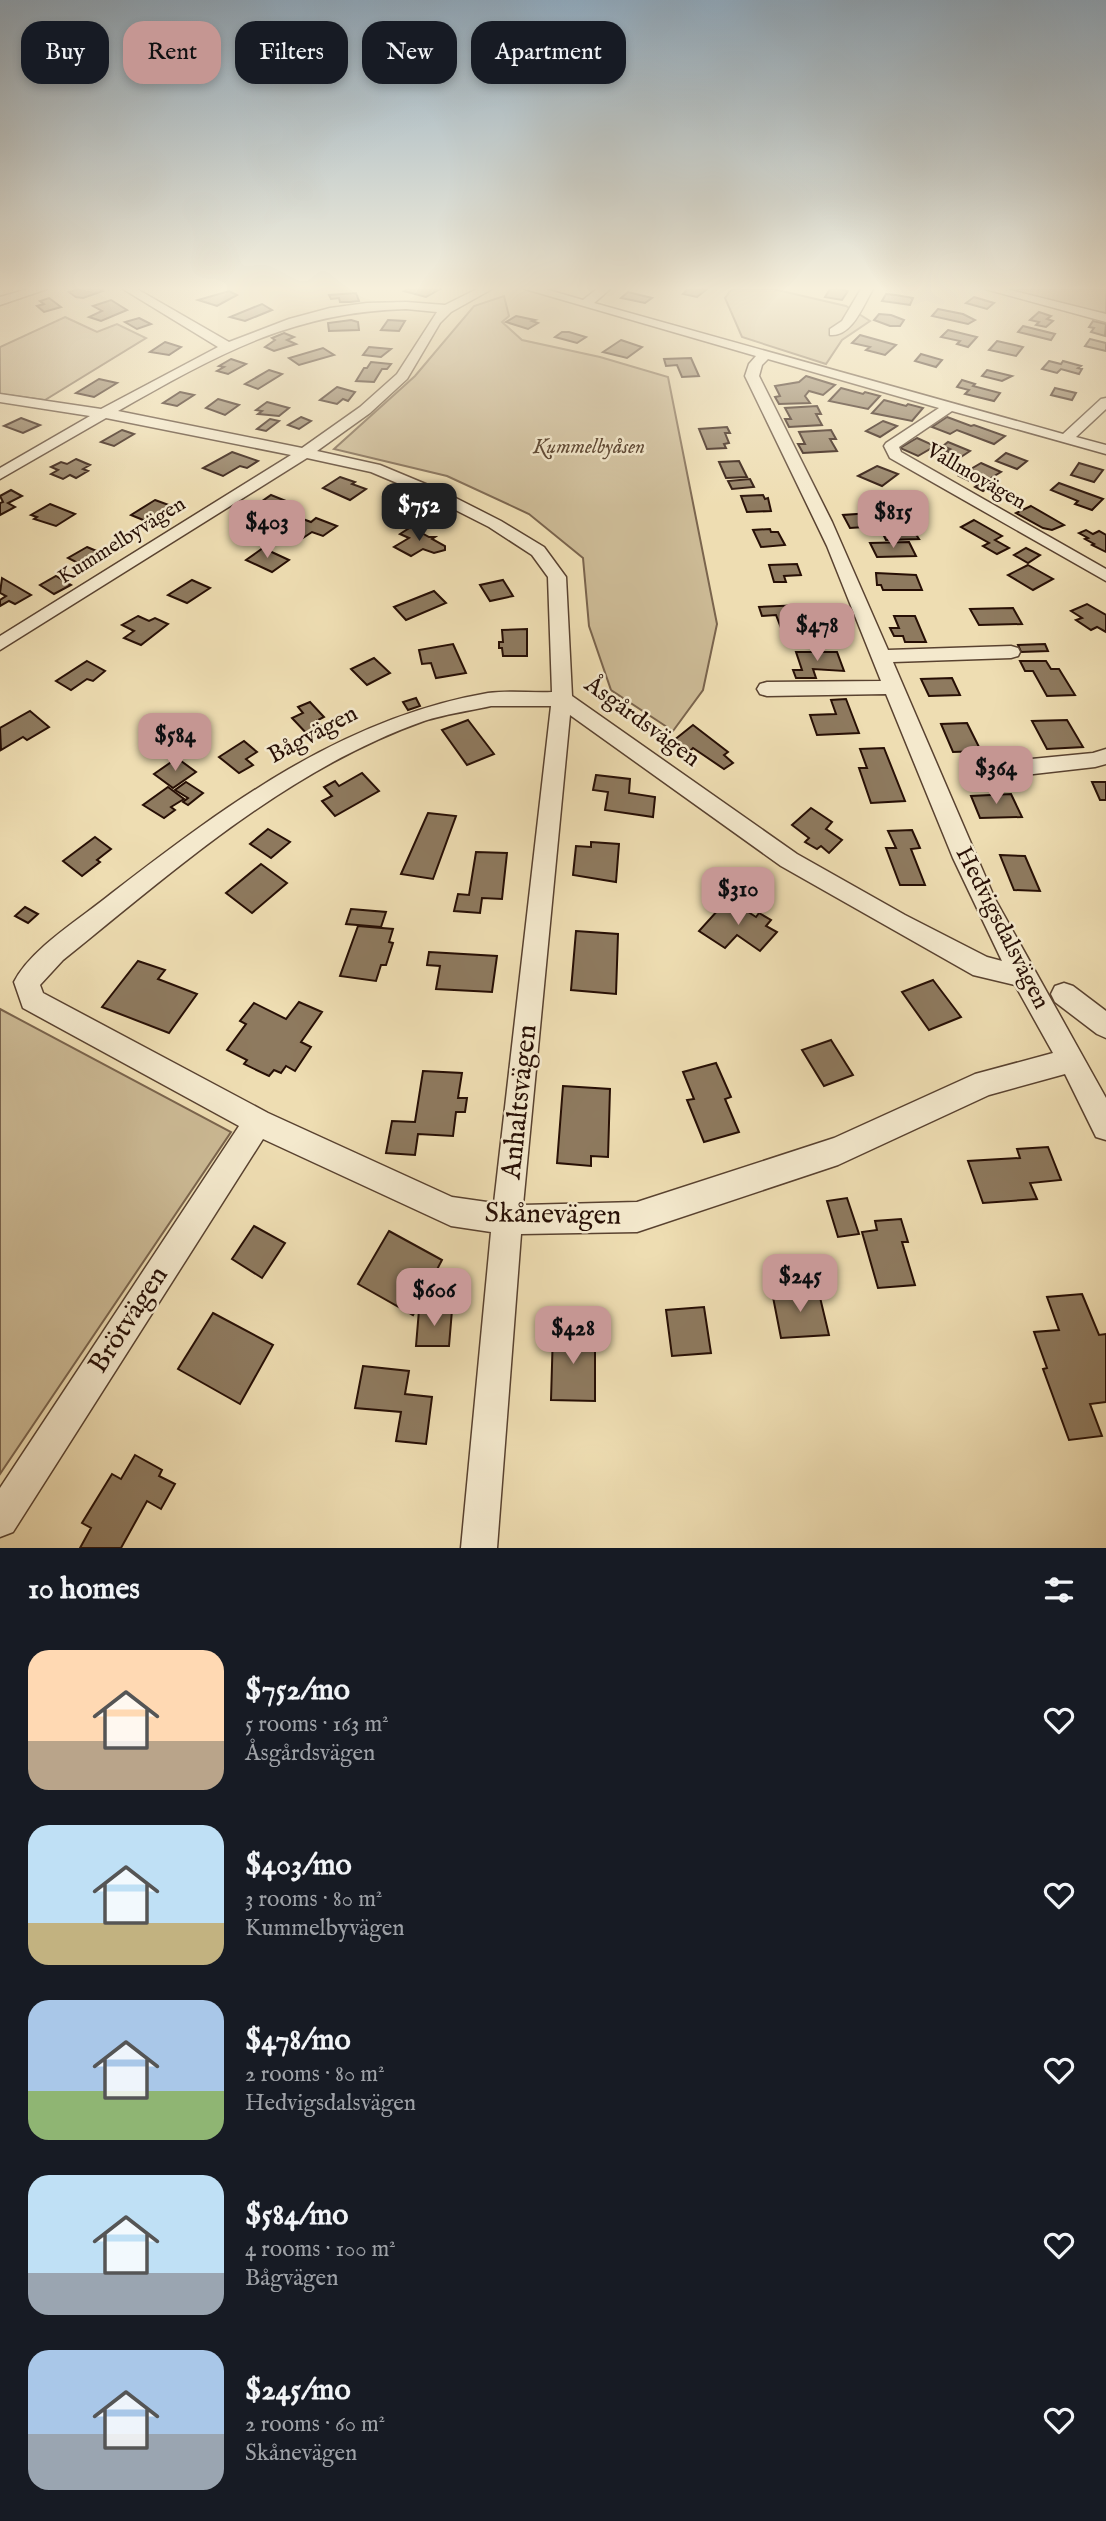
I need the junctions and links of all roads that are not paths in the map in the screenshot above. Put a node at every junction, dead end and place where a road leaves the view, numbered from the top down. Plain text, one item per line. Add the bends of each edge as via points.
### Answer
1 (198, 361) edge
2 (411, 361) edge
3 (759, 361) edge
4 (783, 361) edge
5 (0, 398) edge
6 (1106, 402) edge
7 (951, 407) junction
8 (102, 414) junction
9 (1067, 438) junction
10 (1106, 450) edge
11 (306, 452) junction
12 (0, 474) edge
13 (1106, 576) edge
14 (0, 644) edge
15 (1011, 652) dead end
16 (879, 656) junction
17 (891, 687) junction
18 (767, 689) dead end
19 (562, 699) junction
20 (1106, 756) edge
21 (989, 771) dead end
22 (1023, 976) junction
23 (27, 982) joint
24 (1064, 994) dead end
25 (1106, 1026) edge
26 (1073, 1060) junction
27 (258, 1122) junction
28 (1106, 1127) edge
29 (507, 1220) junction
30 (0, 1519) edge
31 (479, 1548) edge

1 - 8 street
2 - 11 street, Kummelbyvägen via 402,376 365,410
3 - 16 street, Hedvigsdalsvägen via 752,376 845,570
4 - 7 street
5 - 8 street, Åsgårdsvägen
6 - 9 street
7 - 9 street
7 - 13 street, Vallmovägen via 891,446 895,455
8 - 11 street, Åsgårdsvägen
8 - 12 street
9 - 10 street
11 - 14 street, Kummelbyvägen
11 - 19 street, Åsgårdsvägen via 375,468 422,488 538,551 557,577
15 - 16 street
16 - 17 street, Hedvigsdalsvägen
17 - 18 street
17 - 22 street, Hedvigsdalsvägen via 983,901
19 - 22 street, Åsgårdsvägen via 789,860 982,967
19 - 23 street, Bågvägen via 531,695 458,706 398,722 346,745 276,784 183,853 54,954
19 - 29 street, Anhaltsvägen
20 - 21 street
22 - 26 street, Hedvigsdalsvägen
23 - 27 street, Skånevägen via 32,1000
24 - 25 street
26 - 28 street, Hedvigsdalsvägen
26 - 29 street, Skånevägen via 985,1083 838,1152 637,1217
27 - 29 street, Skånevägen via 451,1211
27 - 30 street, Brötvägen
29 - 31 street, Anhaltsvägen

